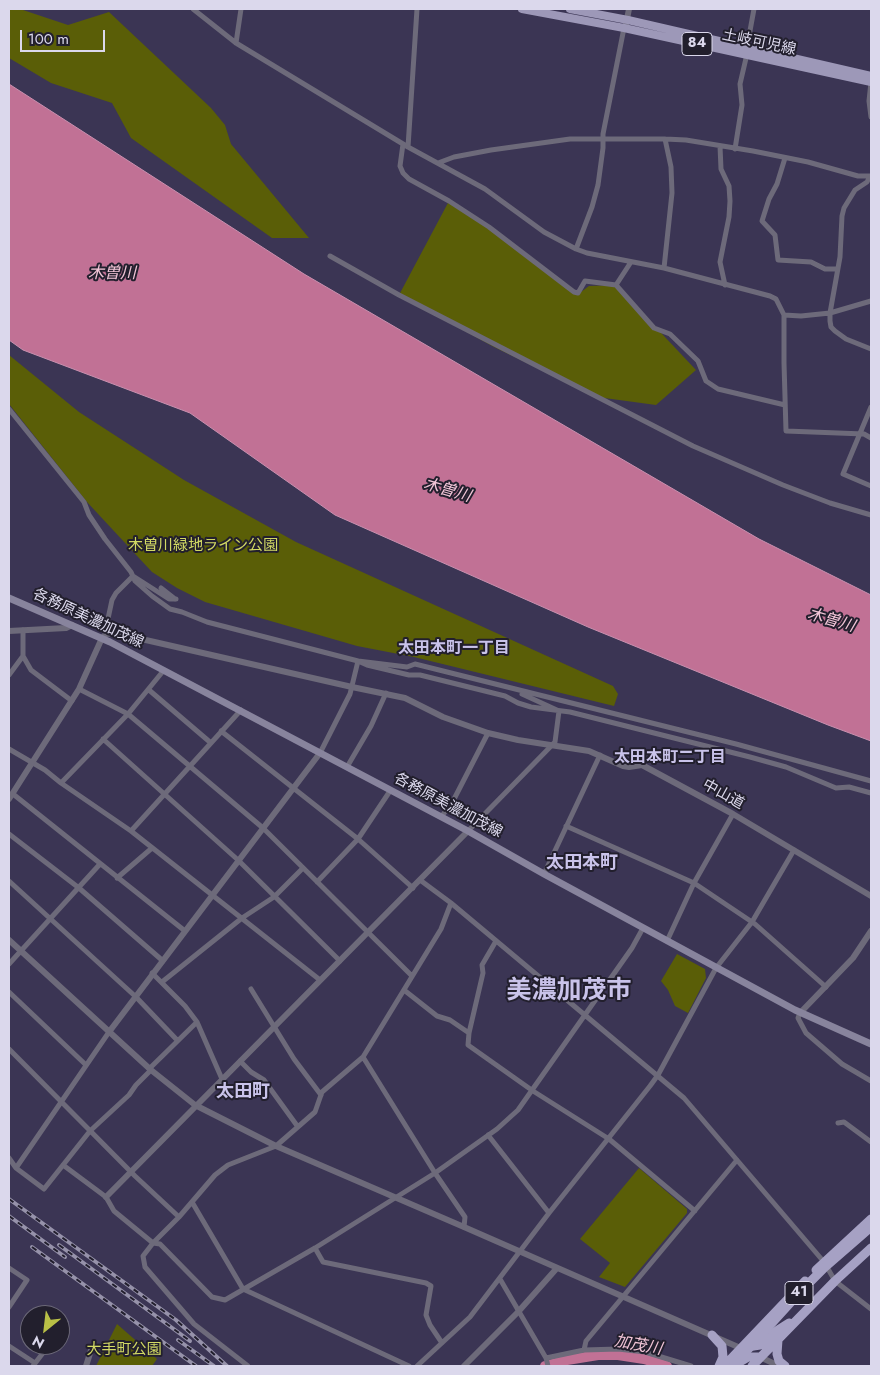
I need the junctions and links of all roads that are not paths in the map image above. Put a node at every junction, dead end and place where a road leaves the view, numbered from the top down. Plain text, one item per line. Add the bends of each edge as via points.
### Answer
1 (193, 9) edge
2 (241, 9) edge
3 (417, 9) edge
4 (522, 9) edge
5 (570, 9) edge
6 (630, 9) edge
7 (754, 9) edge
8 (628, 20) junction
9 (624, 28) junction
10 (236, 43) junction
11 (747, 51) junction
12 (871, 76) edge
13 (871, 82) edge
14 (871, 117) edge
15 (604, 139) junction
16 (665, 139) junction
17 (406, 146) junction
18 (720, 146) junction
19 (735, 149) junction
20 (785, 158) junction
21 (438, 163) junction
22 (871, 176) edge
23 (576, 249) junction
24 (330, 256) dead end
25 (631, 262) junction
26 (664, 268) junction
27 (837, 269) junction
28 (616, 285) junction
29 (725, 286) junction
30 (871, 301) edge
31 (830, 313) junction
32 (784, 315) junction
33 (871, 349) edge
34 (785, 405) junction
35 (871, 407) edge
36 (9, 409) edge
37 (859, 434) junction
38 (871, 438) edge
39 (871, 486) edge
40 (871, 515) edge
41 (133, 576) junction
42 (161, 588) dead end
43 (9, 598) edge
44 (72, 625) junction
45 (106, 628) dead end
46 (23, 630) junction
47 (9, 631) edge
48 (102, 638) junction
49 (23, 656) junction
50 (358, 661) junction
51 (164, 670) junction
52 (9, 675) edge
53 (352, 687) junction
54 (79, 689) junction
55 (149, 690) junction
56 (520, 692) junction
57 (386, 693) junction
58 (72, 701) junction
59 (241, 710) junction
60 (560, 711) junction
61 (128, 714) junction
62 (221, 731) junction
63 (488, 733) junction
64 (102, 739) junction
65 (211, 743) junction
66 (552, 745) junction
67 (9, 749) edge
68 (320, 753) junction
69 (600, 755) junction
70 (33, 763) junction
71 (190, 765) junction
72 (347, 767) junction
73 (871, 781) edge
74 (61, 783) junction
75 (292, 789) junction
76 (390, 791) junction
77 (871, 793) edge
78 (164, 795) junction
79 (11, 796) edge
80 (733, 814) junction
81 (440, 817) junction
82 (566, 826) junction
83 (263, 828) junction
84 (131, 831) junction
85 (468, 831) junction
86 (9, 834) edge
87 (358, 839) junction
88 (152, 848) junction
89 (794, 850) junction
90 (238, 860) junction
91 (100, 864) junction
92 (303, 868) junction
93 (544, 874) junction
94 (117, 878) junction
95 (420, 880) junction
96 (9, 881) edge
97 (317, 882) junction
98 (694, 883) junction
99 (79, 888) junction
100 (413, 888) junction
101 (212, 895) junction
102 (871, 896) edge
103 (274, 897) junction
104 (451, 903) junction
105 (51, 918) junction
106 (242, 918) junction
107 (752, 922) junction
108 (643, 928) junction
109 (185, 931) junction
110 (871, 931) edge
111 (367, 933) junction
112 (9, 940) edge
113 (496, 941) junction
114 (667, 942) junction
115 (21, 951) junction
116 (162, 961) junction
117 (340, 961) junction
118 (9, 964) edge
119 (716, 968) junction
120 (152, 974) junction
121 (412, 976) junction
122 (320, 980) junction
123 (162, 982) junction
124 (826, 987) junction
125 (252, 989) dead end
126 (404, 990) junction
127 (9, 992) edge
128 (136, 996) junction
129 (800, 1013) junction
130 (585, 1015) junction
131 (197, 1022) junction
132 (274, 1026) junction
133 (108, 1032) junction
134 (469, 1033) junction
135 (177, 1040) junction
136 (871, 1044) edge
137 (9, 1049) edge
138 (363, 1057) junction
139 (240, 1061) junction
140 (86, 1065) junction
141 (150, 1070) junction
142 (658, 1075) junction
143 (222, 1079) junction
144 (871, 1081) edge
145 (533, 1091) junction
146 (321, 1095) junction
147 (61, 1102) junction
148 (195, 1105) junction
149 (838, 1123) dead end
150 (298, 1127) junction
151 (90, 1131) junction
152 (488, 1135) junction
153 (609, 1139) junction
154 (871, 1142) edge
155 (276, 1146) junction
156 (9, 1158) edge
157 (737, 1160) junction
158 (63, 1165) junction
159 (16, 1168) junction
160 (131, 1172) junction
161 (435, 1173) junction
162 (106, 1197) junction
163 (396, 1198) junction
164 (192, 1202) junction
165 (695, 1211) junction
166 (549, 1213) junction
167 (179, 1217) junction
168 (871, 1219) edge
169 (464, 1227) junction
170 (871, 1227) edge
171 (871, 1231) edge
172 (153, 1243) junction
173 (315, 1248) junction
174 (871, 1248) edge
175 (520, 1251) junction
176 (824, 1262) junction
177 (9, 1268) edge
178 (557, 1268) junction
179 (500, 1279) junction
180 (835, 1281) junction
181 (243, 1289) junction
182 (624, 1297) junction
183 (812, 1304) junction
184 (9, 1307) edge
185 (871, 1309) edge
186 (518, 1312) junction
187 (712, 1335) junction
188 (778, 1340) junction
189 (442, 1343) junction
190 (9, 1346) edge
191 (92, 1348) dead end
192 (740, 1348) junction
193 (584, 1350) junction
194 (546, 1358) junction
195 (760, 1358) junction
196 (34, 1365) edge
197 (86, 1366) edge
198 (248, 1366) edge
199 (409, 1366) edge
200 (417, 1366) edge
201 (464, 1366) edge
202 (548, 1366) edge
203 (691, 1366) edge
204 (719, 1366) edge
205 (724, 1366) edge
206 (732, 1366) edge
207 (737, 1366) edge
208 (752, 1366) edge
209 (779, 1366) edge
210 (785, 1366) edge

1 - 10 street
2 - 10 street
3 - 17 street
4 - 9 main road, 土岐可児線 / 84
5 - 8 main road, 土岐可児線 / 84
6 - 8 street
7 - 11 street
8 - 9 street
8 - 11 main road, 土岐可児線 / 84
9 - 11 main road, 土岐可児線 / 84
9 - 15 street
10 - 17 street
11 - 12 main road, 土岐可児線 / 84
11 - 13 main road, 土岐可児線 / 84
11 - 19 street via 740,84 742,105
13 - 14 street
15 - 16 street
15 - 21 street via 560,140 454,157
15 - 23 street via 598,185
16 - 18 street
16 - 26 street via 672,193
17 - 21 street
17 - 28 street via 400,154 400,166 408,179 489,227 574,292 578,293 585,282
18 - 19 street
18 - 29 street via 721,169 730,201 720,262
19 - 20 street
20 - 22 street via 858,176
20 - 27 street via 762,221 775,235 778,260 811,262 826,269
21 - 23 street via 485,189 544,232
22 - 27 street via 855,190 844,208
23 - 25 street
24 - 40 street via 398,295 693,446 783,485
25 - 26 street
25 - 28 street
26 - 29 street
27 - 31 street
28 - 34 street via 654,328 670,334 698,361 706,381 718,389
29 - 32 street via 770,296 782,308
30 - 31 street
31 - 32 street
31 - 33 street via 834,331
32 - 34 street
34 - 37 street via 786,431
35 - 37 street
36 - 41 street via 84,502 89,515
37 - 38 street
37 - 39 street via 843,474
41 - 42 street via 170,599 176,599
41 - 45 street via 112,600
41 - 50 street via 170,609 207,622
43 - 44 main road, 各務原美濃加茂線
44 - 46 street
44 - 48 main road, 各務原美濃加茂線
46 - 47 street
46 - 49 street
48 - 51 main road, 各務原美濃加茂線
48 - 53 street, 中山道 via 114,633
48 - 54 street
49 - 52 street
49 - 58 street via 31,670
50 - 53 street
50 - 56 street via 407,667 415,664
50 - 60 street via 505,696 531,707
51 - 55 street
51 - 59 main road, 各務原美濃加茂線
53 - 57 street, 中山道
53 - 68 street
54 - 58 street
54 - 61 street
55 - 61 street
55 - 65 street
56 - 60 street
56 - 73 street via 736,744
57 - 63 street, 中山道
57 - 72 street
58 - 70 street
59 - 62 street
59 - 68 main road, 各務原美濃加茂線
60 - 66 street
60 - 77 street via 786,767 836,788 849,787
61 - 64 street
61 - 71 street
62 - 65 street
62 - 75 street
63 - 66 street, 中山道
63 - 81 street via 452,803
64 - 74 street
64 - 78 street
65 - 71 street
66 - 69 street, 中山道
66 - 85 street
67 - 70 street
68 - 72 main road, 各務原美濃加茂線
68 - 75 street
69 - 80 street, 中山道 via 623,766 646,766
69 - 82 street
70 - 74 street
70 - 79 street
71 - 78 street
71 - 83 street
72 - 76 main road, 各務原美濃加茂線
74 - 84 street
75 - 83 street
75 - 87 street
76 - 81 main road, 各務原美濃加茂線
76 - 87 street
78 - 84 street
78 - 90 street
79 - 91 street
80 - 89 street, 中山道
80 - 98 street
81 - 85 main road, 各務原美濃加茂線
82 - 93 street
82 - 98 street
83 - 90 street
83 - 92 street
84 - 88 street
85 - 93 main road, 各務原美濃加茂線
85 - 95 street
86 - 99 street
87 - 97 street
87 - 100 street
88 - 94 street
88 - 101 street
89 - 102 street, 中山道
89 - 107 street
90 - 101 street
90 - 103 street
91 - 94 street
91 - 99 street
92 - 97 street
92 - 103 street
93 - 108 main road, 各務原美濃加茂線
94 - 109 street
95 - 100 street
95 - 104 street
96 - 105 street
97 - 111 street
98 - 107 street
98 - 114 street
99 - 105 street
99 - 116 street
100 - 111 street
101 - 106 street
101 - 109 street
103 - 106 street
103 - 117 street
104 - 113 street
104 - 121 street via 442,929
105 - 115 street
105 - 128 street
106 - 122 street
106 - 123 street
107 - 119 street
107 - 124 street
108 - 114 main road, 各務原美濃加茂線
108 - 130 street
109 - 116 street
110 - 124 street via 853,958
111 - 117 street
111 - 121 street
112 - 115 street
113 - 130 street
113 - 134 street via 482,965
114 - 119 main road, 各務原美濃加茂線
115 - 118 street
115 - 133 street
116 - 120 street
117 - 122 street
119 - 129 main road, 各務原美濃加茂線
119 - 142 street
120 - 123 street
120 - 128 street
121 - 126 street
122 - 132 street
123 - 131 street
124 - 129 street
125 - 132 street
126 - 134 street via 437,1016 450,1020
126 - 138 street
127 - 140 street
128 - 133 street
128 - 135 street
129 - 136 main road, 各務原美濃加茂線
129 - 144 street via 798,1018 806,1033 842,1064
130 - 142 street
130 - 145 street
131 - 135 street
131 - 143 street
132 - 139 street
132 - 146 street via 294,1060
133 - 140 street
133 - 141 street
134 - 145 street via 468,1045
135 - 141 street
137 - 147 street
138 - 146 street
138 - 161 street
139 - 143 street
139 - 150 street via 264,1080
140 - 147 street
141 - 148 street
141 - 151 street via 129,1096
142 - 153 street
142 - 157 street via 684,1098
143 - 148 street
145 - 152 street via 518,1110
145 - 153 street
146 - 150 street via 315,1112
147 - 151 street
147 - 159 street
148 - 155 street
148 - 160 street
149 - 154 street via 844,1122
150 - 155 street
151 - 158 street
151 - 160 street
152 - 161 street
152 - 166 street
153 - 165 street
153 - 166 street
155 - 163 street
155 - 164 street via 228,1165
156 - 159 street
157 - 165 street
157 - 176 street
158 - 159 street via 44,1189
158 - 162 street
160 - 162 street
160 - 167 street
161 - 163 street
161 - 169 street via 465,1217
162 - 172 street via 114,1211
163 - 169 street
163 - 173 street
164 - 167 street
164 - 181 street
165 - 182 street
166 - 175 street
167 - 172 street
168 - 176 highway
169 - 175 street
170 - 206 highway, 41, bridge via 801,1291
171 - 207 highway, 41, bridge via 816,1280
172 - 181 street via 160,1244 212,1297 225,1300
172 - 198 street via 142,1256 145,1267 194,1324
173 - 181 street
173 - 189 street via 323,1262 431,1286 426,1315
174 - 180 highway
175 - 178 street
175 - 179 street
176 - 180 street
176 - 192 highway
177 - 184 street via 27,1280
178 - 182 street
178 - 186 street
179 - 186 street
179 - 189 street via 470,1317
180 - 183 highway
180 - 185 street
181 - 199 street
182 - 187 street
182 - 193 street via 586,1341
183 - 188 highway
183 - 192 highway via 760,1345
186 - 194 street
186 - 201 street
187 - 192 street
187 - 204 highway via 722,1346 724,1354
188 - 195 highway
188 - 210 highway via 777,1354
189 - 200 street
190 - 196 street
191 - 197 street
192 - 195 street
192 - 205 highway
193 - 194 street
193 - 203 street via 645,1352
194 - 202 street
195 - 206 highway via 748,1357
195 - 208 highway
195 - 209 street

